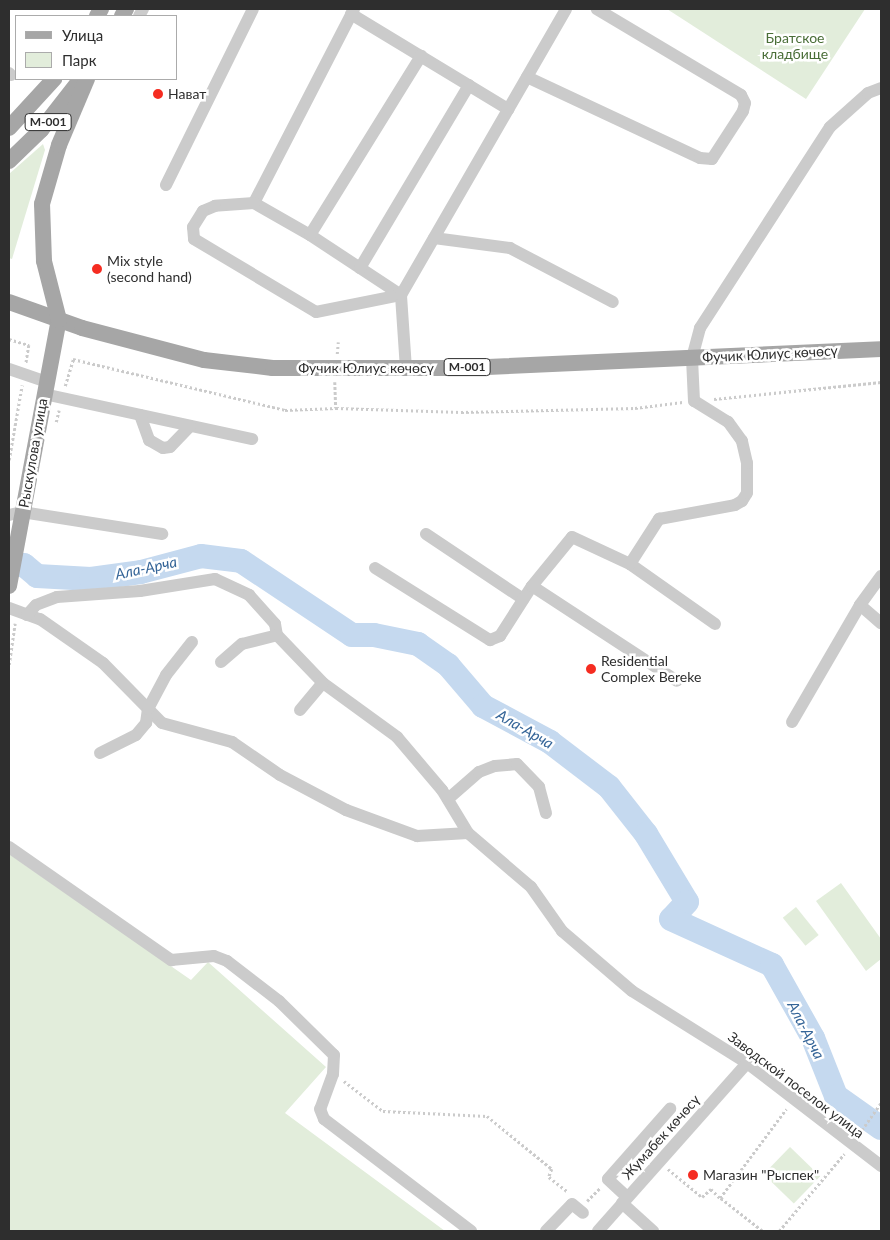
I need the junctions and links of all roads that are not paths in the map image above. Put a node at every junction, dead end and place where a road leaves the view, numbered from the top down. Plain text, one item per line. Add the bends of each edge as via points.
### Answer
1 (253, 9) edge
2 (566, 9) edge
3 (598, 9) edge
4 (353, 11) edge
5 (421, 56) junction
6 (526, 77) junction
7 (53, 80) edge
8 (80, 80) edge
9 (87, 80) edge
10 (469, 85) junction
11 (881, 88) edge
12 (508, 109) junction
13 (9, 128) edge
14 (9, 161) edge
15 (166, 185) dead end
16 (254, 203) junction
17 (310, 235) junction
18 (434, 238) junction
19 (360, 268) junction
20 (401, 295) junction
21 (9, 302) edge
22 (613, 302) dead end
23 (59, 320) junction
24 (881, 349) edge
25 (692, 358) junction
26 (406, 368) junction
27 (9, 369) edge
28 (45, 388) junction
29 (140, 415) junction
30 (190, 426) junction
31 (252, 439) dead end
32 (16, 514) edge
33 (162, 534) dead end
34 (426, 534) dead end
35 (630, 564) junction
36 (376, 568) dead end
37 (881, 576) edge
38 (9, 586) edge
39 (532, 586) junction
40 (523, 599) junction
41 (860, 605) junction
42 (18, 612) edge
43 (881, 623) edge
44 (715, 624) dead end
45 (277, 635) junction
46 (192, 642) dead end
47 (221, 662) dead end
48 (677, 681) dead end
49 (323, 683) junction
50 (148, 709) junction
51 (300, 710) dead end
52 (792, 722) dead end
53 (100, 753) dead end
54 (448, 799) junction
55 (546, 813) dead end
56 (468, 833) junction
57 (9, 847) edge
58 (747, 1063) junction
59 (670, 1109) dead end
60 (881, 1166) edge
61 (625, 1200) junction
62 (584, 1209) road end
63 (471, 1231) edge
64 (546, 1231) edge
65 (598, 1231) edge
66 (653, 1231) edge

1 - 15 street
2 - 6 street
3 - 6 street via 741,95 745,103 743,111 712,159 700,158
4 - 5 street
4 - 16 street
5 - 10 street
5 - 17 street
6 - 12 street
7 - 13 main road, M-001
8 - 14 main road, M-001 via 53,116
9 - 23 main road via 57,152 42,204 44,261
10 - 12 street
10 - 19 street
11 - 25 street via 868,92 830,127 700,328
12 - 18 street
16 - 17 street
16 - 20 street via 215,206 203,211 193,227 194,239 316,312
17 - 19 street
18 - 20 street
18 - 22 street via 510,248
19 - 20 street
20 - 26 street
21 - 23 main road, Фучик Юлиус көчөсү / М-001
23 - 26 main road, Фучик Юлиус көчөсү / М-001 via 204,360 273,368
23 - 28 main road, Рыскулова улица
24 - 25 main road, Фучик Юлиус көчөсү / М-001
25 - 26 main road, Фучик Юлиус көчөсү / М-001
25 - 35 street via 694,401 728,422 737,432 747,463 747,492 735,505 659,519
27 - 28 street via 24,374
28 - 29 street
28 - 32 main road, Рыскулова улица
29 - 30 street
29 - 30 street via 149,440 162,448 170,447
30 - 31 street
32 - 33 street
32 - 38 main road, Рыскулова улица via 17,540
34 - 40 street
35 - 39 street via 572,537
35 - 44 street
36 - 40 street via 490,640 500,636
37 - 41 street
39 - 40 street
39 - 48 street
41 - 43 street
41 - 52 street
42 - 45 street, Заводской поселок улица via 57,596 140,591 215,579 248,596 275,624
42 - 50 street via 68,636 104,663
45 - 47 street via 242,644
45 - 49 street, Заводской поселок улица
46 - 50 street via 166,675
49 - 51 street
49 - 54 street, Заводской поселок улица via 397,736
50 - 53 street via 146,723 136,735
50 - 56 street via 162,723 232,742 280,775 346,810 417,836
54 - 55 street via 479,772 495,766 517,764 540,787
54 - 56 street, Заводской поселок улица
56 - 58 street, Заводской поселок улица via 531,887 562,931 632,991
57 - 63 street via 171,960 214,956 227,961 279,1000 334,1055 333,1074 320,1109 324,1119
58 - 60 street, Заводской поселок улица
58 - 61 street, Жумабек көчөсү
59 - 61 street via 608,1179
61 - 65 street, Жумабек көчөсү
61 - 66 street
62 - 64 street via 572,1204

